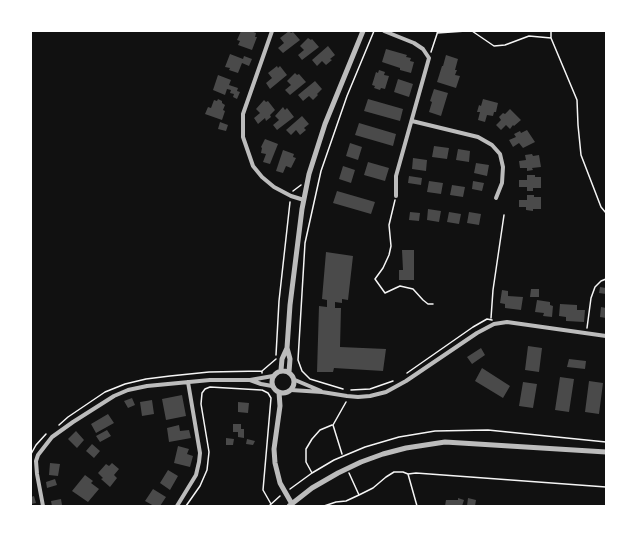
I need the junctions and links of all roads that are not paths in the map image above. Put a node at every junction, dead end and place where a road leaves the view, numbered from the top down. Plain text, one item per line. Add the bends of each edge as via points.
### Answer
1 (272, 31) edge
2 (363, 31) edge
3 (384, 31) edge
4 (412, 121) junction
5 (396, 196) road end
6 (496, 198) dead end
7 (304, 200) junction
8 (606, 336) edge
9 (287, 348) junction
10 (281, 370) junction
11 (289, 372) junction
12 (273, 376) junction
13 (250, 380) junction
14 (295, 380) junction
15 (188, 382) junction
16 (272, 386) junction
17 (289, 391) junction
18 (279, 392) junction
19 (322, 392) junction
20 (280, 406) junction
21 (606, 452) edge
22 (290, 505) edge
23 (43, 506) edge
24 (177, 506) edge

1 - 7 street via 243,114 243,137 253,166 262,177 274,187
2 - 7 street via 317,149
3 - 4 street via 414,43 423,49 429,58
4 - 5 street via 396,176
4 - 6 street via 478,137 492,145 500,154 503,167 502,182
7 - 9 street
8 - 19 street via 507,322 494,324 386,392 370,396
9 - 10 street
9 - 11 street via 290,359
10 - 11 street
10 - 12 street
11 - 14 street
12 - 13 street
12 - 16 street
13 - 15 street
13 - 16 street
14 - 17 street
14 - 19 street
15 - 23 street via 128,390 114,396 52,437 38,455 36,462
15 - 24 street via 200,462 196,475
16 - 18 street
17 - 18 street
17 - 19 street
17 - 20 street
18 - 20 street
20 - 22 street via 274,449 275,462 280,483
21 - 22 street via 445,442 406,448 376,456 338,472

